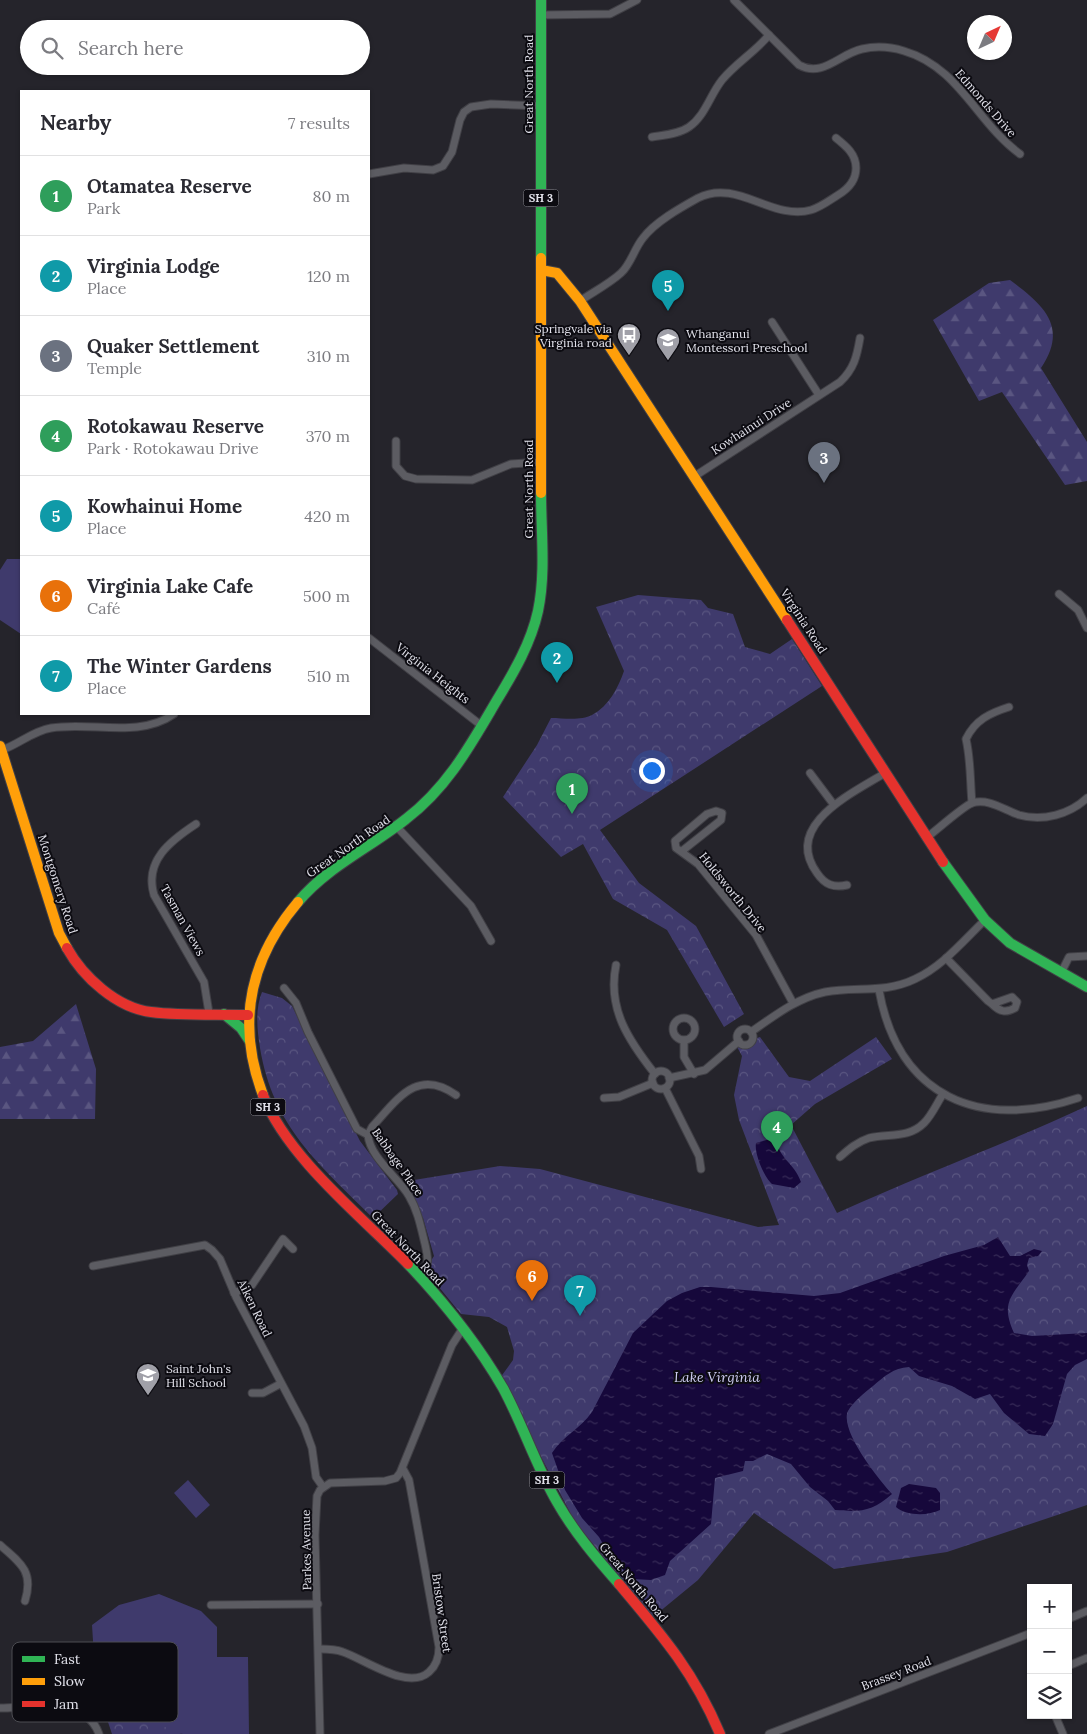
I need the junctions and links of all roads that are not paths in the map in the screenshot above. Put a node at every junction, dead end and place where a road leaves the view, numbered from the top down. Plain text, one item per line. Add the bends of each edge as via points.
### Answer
1 (541, 0) edge
2 (637, 0) edge
3 (734, 0) edge
4 (541, 15) junction
5 (769, 35) junction
6 (542, 106) junction
7 (652, 137) dead end
8 (836, 138) dead end
9 (1020, 154) dead end
10 (370, 174) edge
11 (541, 270) junction
12 (580, 301) junction
13 (772, 322) dead end
14 (860, 338) dead end
15 (819, 395) junction
16 (396, 441) dead end
17 (541, 462) junction
18 (695, 476) junction
19 (1059, 594) dead end
20 (1087, 628) edge
21 (370, 639) edge
22 (1009, 707) dead end
23 (172, 715) edge
24 (482, 726) junction
25 (1, 748) edge
26 (810, 773) dead end
27 (885, 773) junction
28 (1087, 798) edge
29 (972, 804) junction
30 (834, 805) junction
31 (196, 824) dead end
32 (397, 827) junction
33 (686, 832) junction
34 (926, 838) junction
35 (689, 846) junction
36 (682, 851) junction
37 (847, 885) dead end
38 (985, 920) junction
39 (491, 941) dead end
40 (1087, 956) edge
41 (946, 958) junction
42 (616, 965) dead end
43 (1061, 973) junction
44 (1087, 987) edge
45 (284, 988) dead end
46 (879, 990) junction
47 (793, 1003) junction
48 (992, 1004) dead end
49 (208, 1013) junction
50 (223, 1014) junction
51 (248, 1015) junction
52 (248, 1040) junction
53 (684, 1040) dead end
54 (655, 1074) junction
55 (694, 1074) junction
56 (669, 1078) junction
57 (653, 1083) junction
58 (664, 1088) junction
59 (943, 1094) junction
60 (456, 1095) dead end
61 (604, 1098) dead end
62 (1078, 1098) dead end
63 (368, 1135) junction
64 (840, 1157) dead end
65 (701, 1169) dead end
66 (293, 1249) dead end
67 (93, 1266) dead end
68 (420, 1277) junction
69 (234, 1293) junction
70 (464, 1328) junction
71 (280, 1384) junction
72 (252, 1393) dead end
73 (403, 1470) junction
74 (323, 1487) junction
75 (0, 1545) edge
76 (25, 1601) dead end
77 (211, 1604) dead end
78 (318, 1604) junction
79 (1087, 1611) edge
80 (1072, 1617) edge
81 (1027, 1635) edge
82 (320, 1649) junction
83 (1087, 1658) edge
84 (1072, 1664) edge
85 (1056, 1719) edge
86 (92, 1722) edge
87 (99, 1734) edge
88 (320, 1734) edge
89 (720, 1734) edge
90 (769, 1734) edge
91 (1062, 1734) edge

1 - 4 main road, Great North Road / SH 3
2 - 4 street via 610,14
3 - 5 street, Edmonds Drive
4 - 6 main road, Great North Road / SH 3
5 - 7 street via 757,50 724,78 699,118 689,127
5 - 9 street, Edmonds Drive via 799,65 812,70 821,69 862,49 888,48 917,55 958,85 998,135
6 - 10 street via 491,104 471,107 460,120 452,152 443,166 433,170 404,168
6 - 11 main road, Great North Road / SH 3
8 - 12 street via 848,147 854,157 854,178 844,191 811,210 799,211 734,193 709,193 652,228 622,273
11 - 12 main road, Virginia Road via 557,273
11 - 17 main road, Great North Road / SH 3
12 - 18 main road, Virginia Road
13 - 15 street
14 - 15 street, Kowhainui Drive via 852,369 840,382
15 - 18 street, Kowhainui Drive
16 - 17 street via 396,466 405,476 416,480 472,480 511,464
17 - 24 main road, Great North Road / SH 3 via 538,609 524,650
18 - 27 main road, Virginia Road
19 - 20 street via 1078,610
21 - 24 street, Virginia Heights
22 - 29 street via 993,712 973,725 966,739 971,760
23 - 25 street via 155,724 119,728 50,728
24 - 32 main road, Great North Road / SH 3 via 442,787
25 - 49 main road, Montgomery Road via 60,933 78,965 110,995 138,1010
26 - 30 street
27 - 30 street
27 - 34 main road, Virginia Road
28 - 29 street via 1079,806 1059,815 1033,817 986,802
29 - 34 street
30 - 37 street via 823,814 810,834 810,856 813,868 827,884 836,887
31 - 49 street, Tasman Views via 157,859 152,867 151,884 204,982
32 - 39 street via 471,906
32 - 51 main road, Great North Road / SH 3 via 328,873 289,910 254,978
33 - 35 street, Holdsworth Drive
33 - 35 street, Holdsworth Drive via 707,814 716,811 722,814 722,820 715,827
33 - 36 street, Holdsworth Drive via 676,841 676,848
34 - 38 main road, Virginia Road
35 - 36 street, Holdsworth Drive
36 - 47 street, Holdsworth Drive via 698,864 756,935
38 - 41 street
38 - 43 main road, Virginia Road via 1010,943
40 - 43 street via 1069,957
41 - 46 street via 914,979
41 - 48 street
42 - 54 street via 613,986 620,1021
43 - 44 main road, Virginia Road
45 - 63 street, Babbage Place via 296,1003 357,1129
46 - 47 street via 825,992
46 - 59 street via 888,1025 899,1050 919,1075
47 - 55 street via 751,1032 747,1029 740,1031 739,1041 710,1067
49 - 50 main road, Montgomery Road
50 - 51 main road, Montgomery Road
50 - 52 main road via 241,1028
51 - 52 main road, Great North Road / SH 3
52 - 68 main road, Great North Road / SH 3 via 262,1094 283,1133 307,1164
53 - 55 street via 684,1057
54 - 56 street via 664,1072
54 - 57 street
55 - 56 street
56 - 58 street
57 - 58 street
57 - 61 street via 619,1097
58 - 65 street via 699,1156
59 - 62 street via 974,1106 1012,1111 1056,1106
59 - 64 street via 928,1118 916,1129 907,1134 859,1142
60 - 63 street via 429,1084 412,1087 375,1123
63 - 68 street, Babbage Place via 373,1151 402,1184 414,1204 428,1258 427,1269
66 - 69 street via 283,1239 252,1285
67 - 69 street, Aiken Road via 205,1246 220,1259
68 - 70 main road, Great North Road / SH 3
69 - 71 street, Aiken Road
70 - 73 street via 452,1345
70 - 89 main road, Great North Road / SH 3 via 515,1411 561,1509 690,1672
71 - 72 street via 263,1393
71 - 74 street, Aiken Road via 308,1437 315,1472
73 - 74 street via 390,1480 334,1483
73 - 82 street, Bristow Street via 408,1480 438,1660 420,1678 407,1679 340,1651
74 - 78 street, Parkes Avenue via 317,1496 315,1509
75 - 76 street via 18,1560 26,1574 29,1588
77 - 78 street
78 - 82 street, Parkes Avenue
79 - 80 street
81 - 90 street, Brassey Road
82 - 88 street, Parkes Avenue
83 - 84 street
85 - 91 street
86 - 87 street

